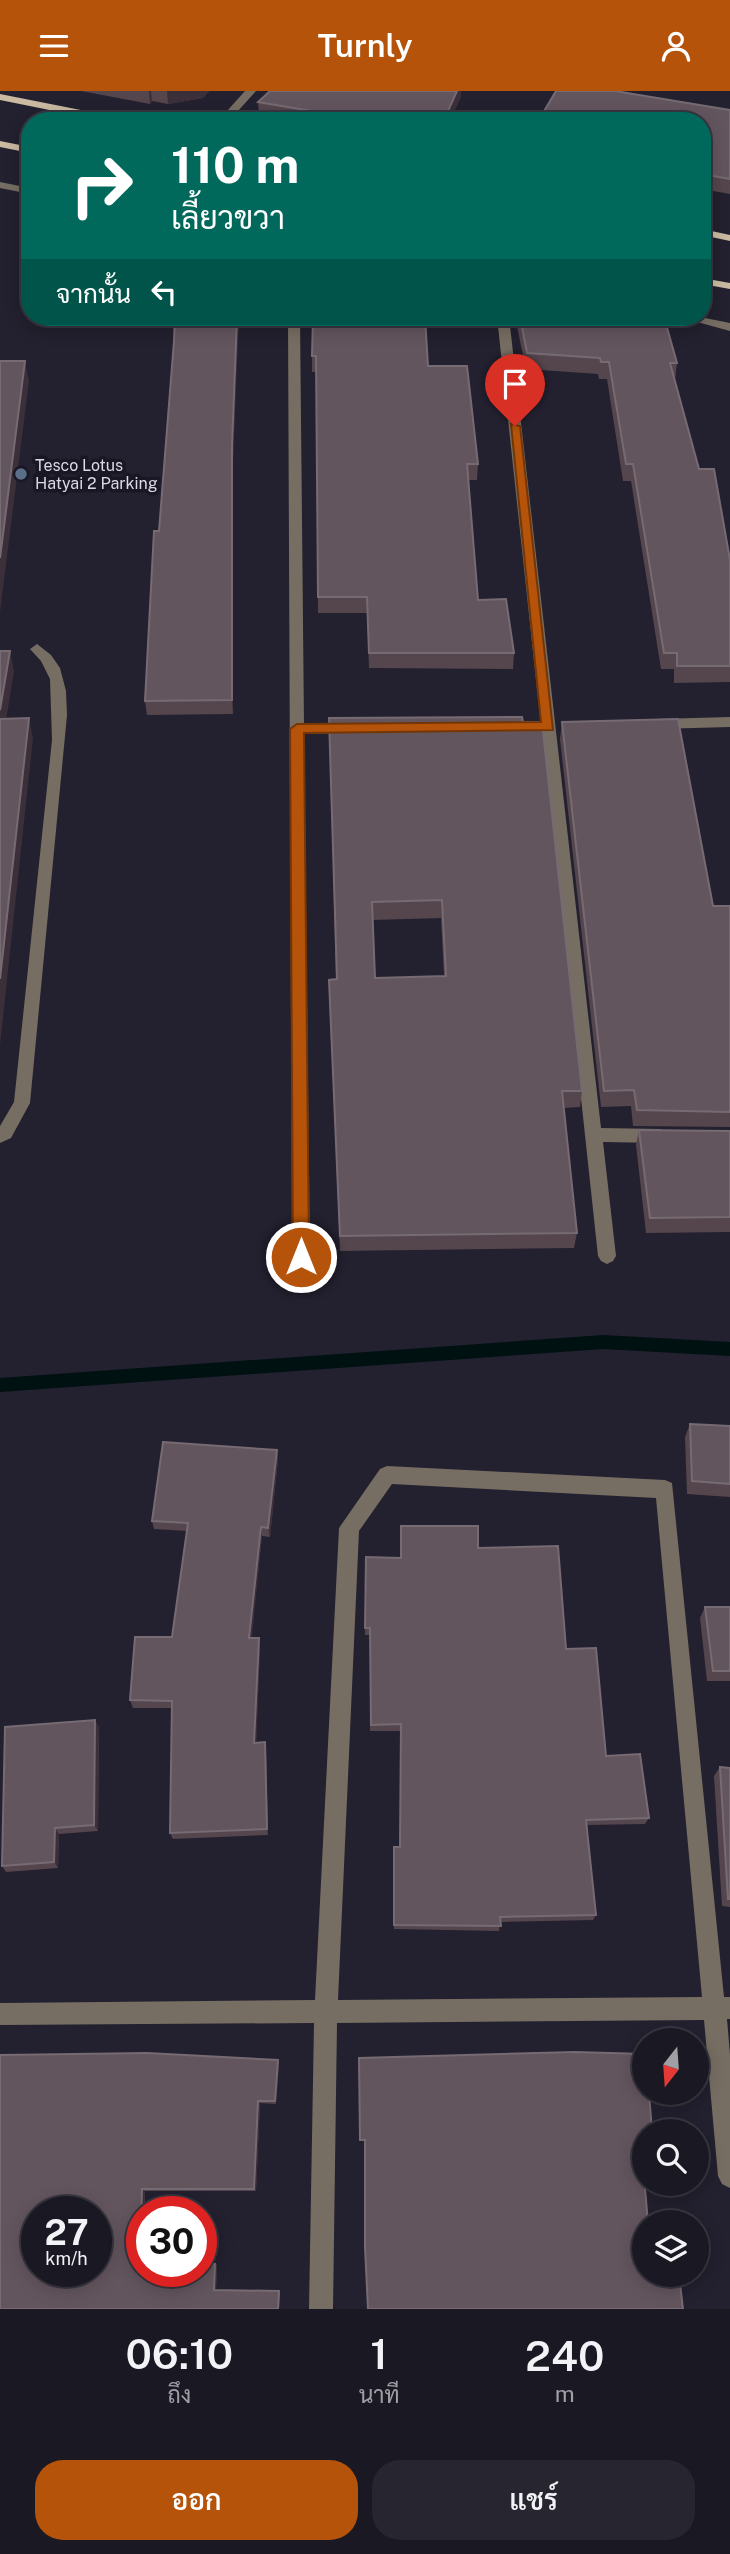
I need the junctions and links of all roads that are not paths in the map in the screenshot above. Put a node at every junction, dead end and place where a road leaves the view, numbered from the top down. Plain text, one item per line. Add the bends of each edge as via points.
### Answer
1 (251, 91) edge
2 (0, 97) edge
3 (76, 112) edge
4 (231, 112) edge
5 (0, 143) edge
6 (21, 148) edge
7 (0, 185) edge
8 (21, 189) edge
9 (711, 234) edge
10 (730, 237) edge
11 (711, 283) edge
12 (730, 286) edge
13 (711, 323) edge
14 (294, 326) edge
15 (504, 326) edge
16 (730, 327) edge
17 (37, 649) dead end
18 (730, 722) edge
19 (646, 724) edge
20 (367, 728) edge
21 (297, 729) junction
22 (596, 1135) junction
23 (0, 1136) edge
24 (676, 1136) edge
25 (607, 1256) dead end
26 (301, 1257) dead end
27 (722, 2008) edge
28 (326, 2012) junction
29 (0, 2014) edge
30 (730, 2176) edge
31 (321, 2309) edge

1 - 4 street
2 - 3 main road
5 - 6 main road
7 - 8 street
9 - 10 main road
11 - 12 main road
13 - 16 street
14 - 21 street
15 - 22 street
17 - 23 street via 49,658 59,684 59,740 22,1103
18 - 19 street
20 - 21 street
21 - 26 street
22 - 24 street
22 - 25 street
27 - 28 street
27 - 28 street via 665,1489 387,1475 349,1528
27 - 30 street
28 - 29 street
28 - 31 street

